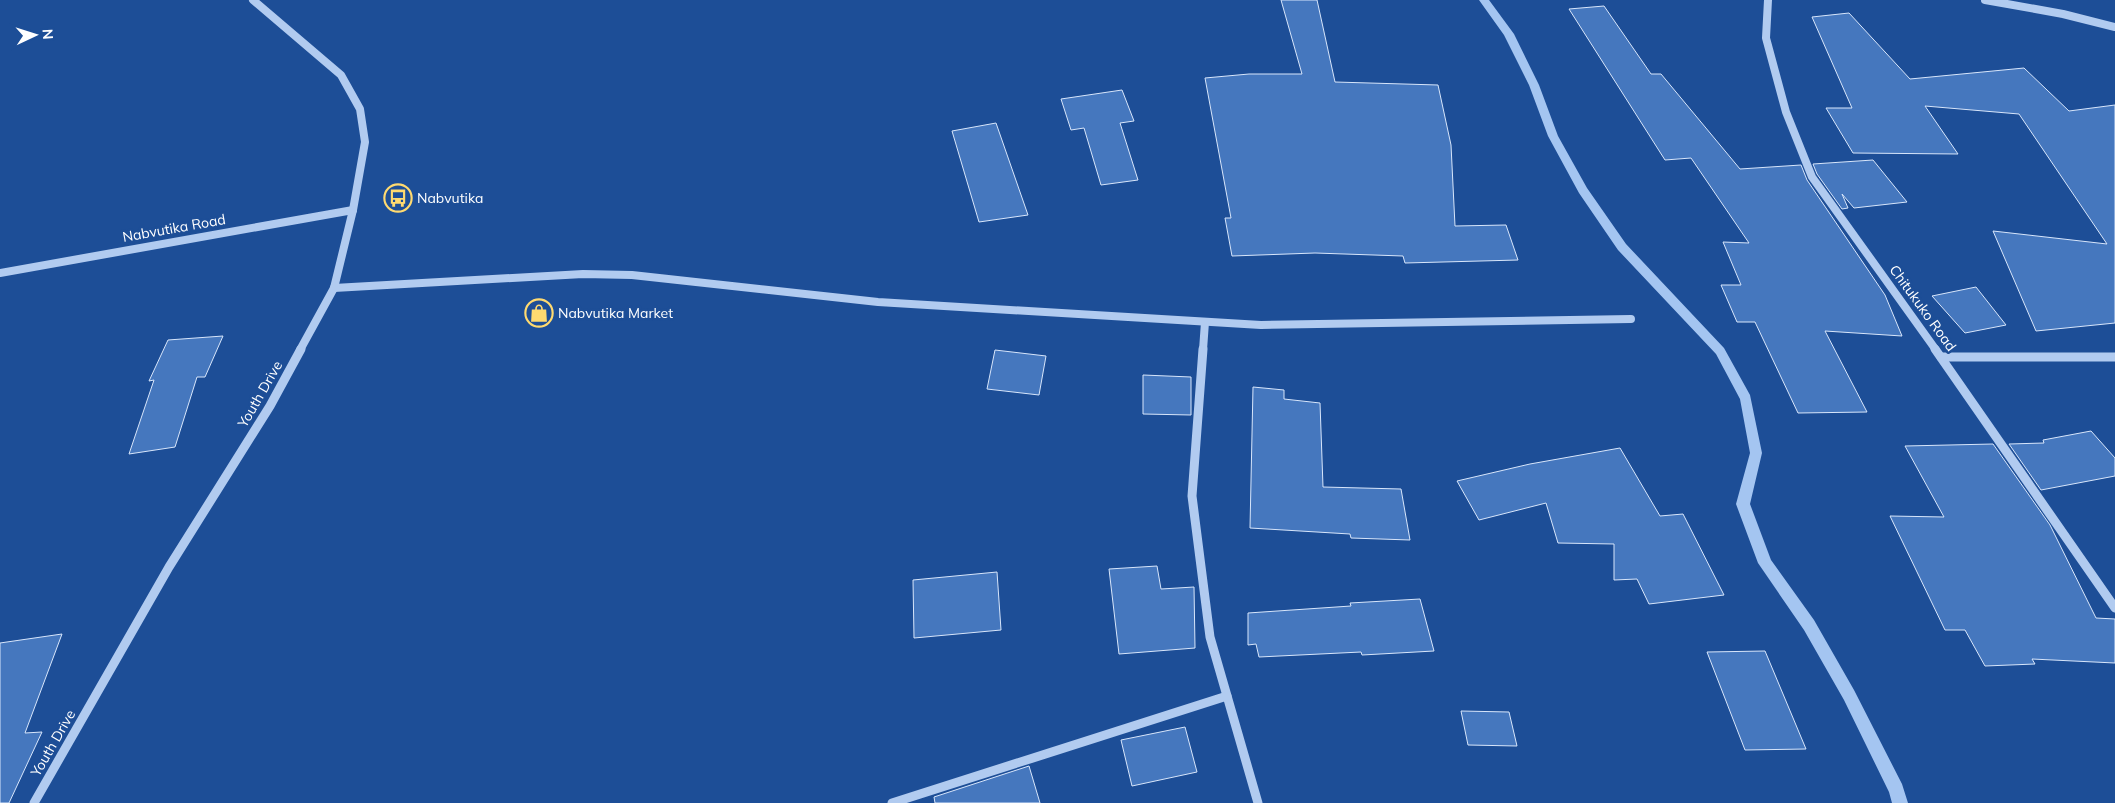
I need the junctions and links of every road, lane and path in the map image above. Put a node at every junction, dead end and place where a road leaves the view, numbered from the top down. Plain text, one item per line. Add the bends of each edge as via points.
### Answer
1 (253, 0) edge
2 (1768, 0) edge
3 (1986, 0) edge
4 (2115, 27) edge
5 (353, 210) junction
6 (0, 273) edge
7 (334, 288) junction
8 (1631, 319) dead end
9 (1205, 322) junction
10 (1940, 357) junction
11 (2115, 357) edge
12 (2115, 608) edge
13 (1227, 696) junction
14 (34, 803) edge
15 (892, 803) edge
16 (1258, 803) edge

1 - 5 street, Youth Drive via 341,75 360,109 365,142
2 - 10 street, Chitukuko Road via 1766,38 1786,112 1812,178
3 - 4 street
5 - 6 street, Nabvutika Road
5 - 7 street, Youth Drive
7 - 9 street via 583,274 632,275 878,302
7 - 14 street, Youth Drive via 270,406 169,567
8 - 9 street via 1261,325
9 - 13 street via 1192,496 1210,637
10 - 11 street
10 - 12 street, Chitukuko Road
13 - 15 street
13 - 16 street

